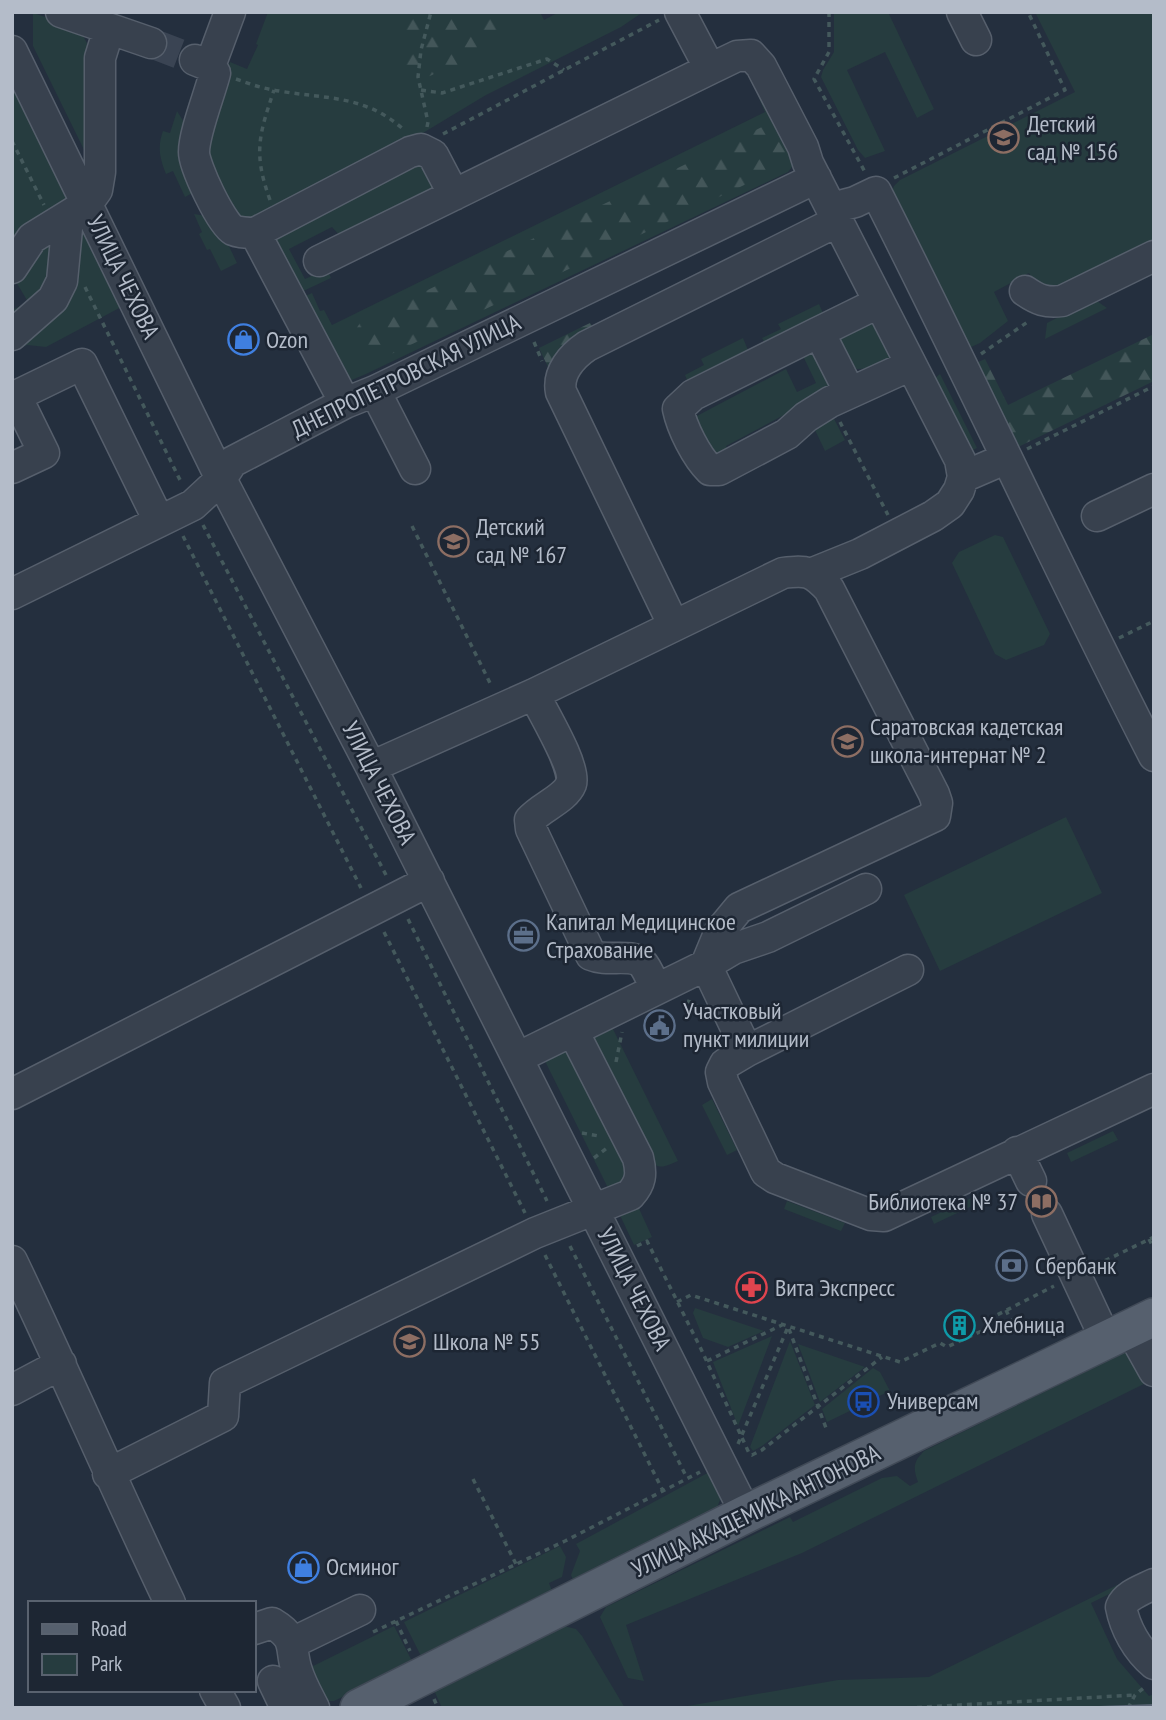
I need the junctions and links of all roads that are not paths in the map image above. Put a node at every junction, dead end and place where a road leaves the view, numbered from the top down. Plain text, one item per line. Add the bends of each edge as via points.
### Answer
1 (61, 12) edge
2 (230, 12) edge
3 (962, 12) edge
4 (671, 15) edge
5 (108, 29) junction
6 (976, 40) dead end
7 (151, 43) tunnel mouth
8 (12, 51) edge
9 (710, 69) junction
10 (816, 178) junction
11 (454, 195) junction
12 (835, 215) junction
13 (51, 224) edge
14 (267, 227) junction
15 (1154, 256) edge
16 (319, 261) dead end
17 (12, 268) edge
18 (1037, 297) road end
19 (878, 303) junction
20 (819, 332) junction
21 (12, 335) edge
22 (911, 365) junction
23 (375, 391) junction
24 (839, 396) junction
25 (345, 403) junction
26 (1007, 458) junction
27 (12, 468) edge
28 (415, 469) dead end
29 (963, 477) junction
30 (221, 479) junction
31 (1154, 489) edge
32 (175, 514) junction
33 (1097, 516) dead end
34 (813, 573) junction
35 (12, 594) edge
36 (674, 625) junction
37 (534, 694) junction
38 (1154, 756) edge
39 (372, 767) junction
40 (429, 881) junction
41 (866, 889) dead end
42 (706, 965) junction
43 (908, 970) dead end
44 (656, 989) junction
45 (573, 1031) junction
46 (747, 1051) junction
47 (517, 1058) junction
48 (1154, 1089) edge
49 (12, 1094) edge
50 (1017, 1152) junction
51 (1031, 1181) dead end
52 (593, 1209) junction
53 (1047, 1214) dead end
54 (12, 1261) edge
55 (1130, 1328) edge
56 (61, 1364) junction
57 (1154, 1371) edge
58 (12, 1390) edge
59 (108, 1474) junction
60 (746, 1514) junction
61 (1154, 1584) edge
62 (169, 1601) edge
63 (365, 1622) road end
64 (256, 1628) edge
65 (292, 1643) junction
66 (1151, 1674) edge
67 (272, 1681) dead end
68 (216, 1692) edge
69 (225, 1708) edge
70 (286, 1708) edge
71 (314, 1708) edge
72 (359, 1708) edge

1 - 5 street
2 - 14 street via 207,66 194,152 224,222 232,229
3 - 6 street
4 - 9 street
5 - 7 street
5 - 13 street via 100,58 97,190
8 - 13 street, УЛИЦА ЧЕХОВА
9 - 10 street via 737,56 751,55 761,66
9 - 11 street
10 - 12 street
10 - 23 street, ДНЕПРОПЕТРОВСКАЯ УЛИЦА
11 - 14 street via 433,155 421,149
11 - 16 street
12 - 19 street
12 - 26 street via 876,192
12 - 36 street via 587,346 568,363 562,377 561,392
13 - 17 street
13 - 21 street via 62,281 53,299
13 - 30 street, УЛИЦА ЧЕХОВА
14 - 25 street
15 - 18 street via 1062,301
19 - 20 street
19 - 22 street
20 - 24 street
20 - 24 street via 693,394 678,408 680,418 704,464 719,470 787,434
22 - 24 street
22 - 29 street via 960,460
23 - 25 street, ДНЕПРОПЕТРОВСКАЯ УЛИЦА
23 - 28 street
25 - 30 street, ДНЕПРОПЕТРОВСКАЯ УЛИЦА via 232,462
26 - 29 street
26 - 38 street
27 - 32 street via 44,453 16,396 82,364
29 - 34 street via 950,504 933,516
30 - 32 street, ДНЕПРОПЕТРОВСКАЯ УЛИЦА
30 - 39 street, УЛИЦА ЧЕХОВА
31 - 33 street
32 - 35 street, ДНЕПРОПЕТРОВСКАЯ УЛИЦА
34 - 36 street via 783,573
34 - 42 street via 829,589 934,794 935,816 739,908 720,931
36 - 37 street
37 - 39 street
37 - 44 street via 572,769 570,784 537,811 530,820 531,829 591,955 631,958 642,964
39 - 40 street, УЛИЦА ЧЕХОВА
40 - 47 street, УЛИЦА ЧЕХОВА
40 - 49 street
41 - 42 street
42 - 44 street
42 - 46 street
43 - 46 street
44 - 45 street
45 - 47 street
45 - 52 street via 641,1171 638,1186 630,1195
46 - 50 street via 725,1064 721,1072 766,1172 871,1215 895,1212
47 - 52 street, УЛИЦА ЧЕХОВА
48 - 50 street
50 - 51 street
52 - 59 street via 225,1383 223,1416
52 - 60 street, УЛИЦА ЧЕХОВА
53 - 55 street via 1076,1275
54 - 56 street
55 - 57 street
55 - 60 main road, УЛИЦА АКАДЕМИКА АНТОНОВА
56 - 58 street
56 - 59 street
59 - 62 street
60 - 72 main road, УЛИЦА АКАДЕМИКА АНТОНОВА
61 - 66 street via 1121,1607
63 - 65 street
64 - 65 street via 272,1623
65 - 71 street via 296,1670
67 - 70 street
68 - 69 street

